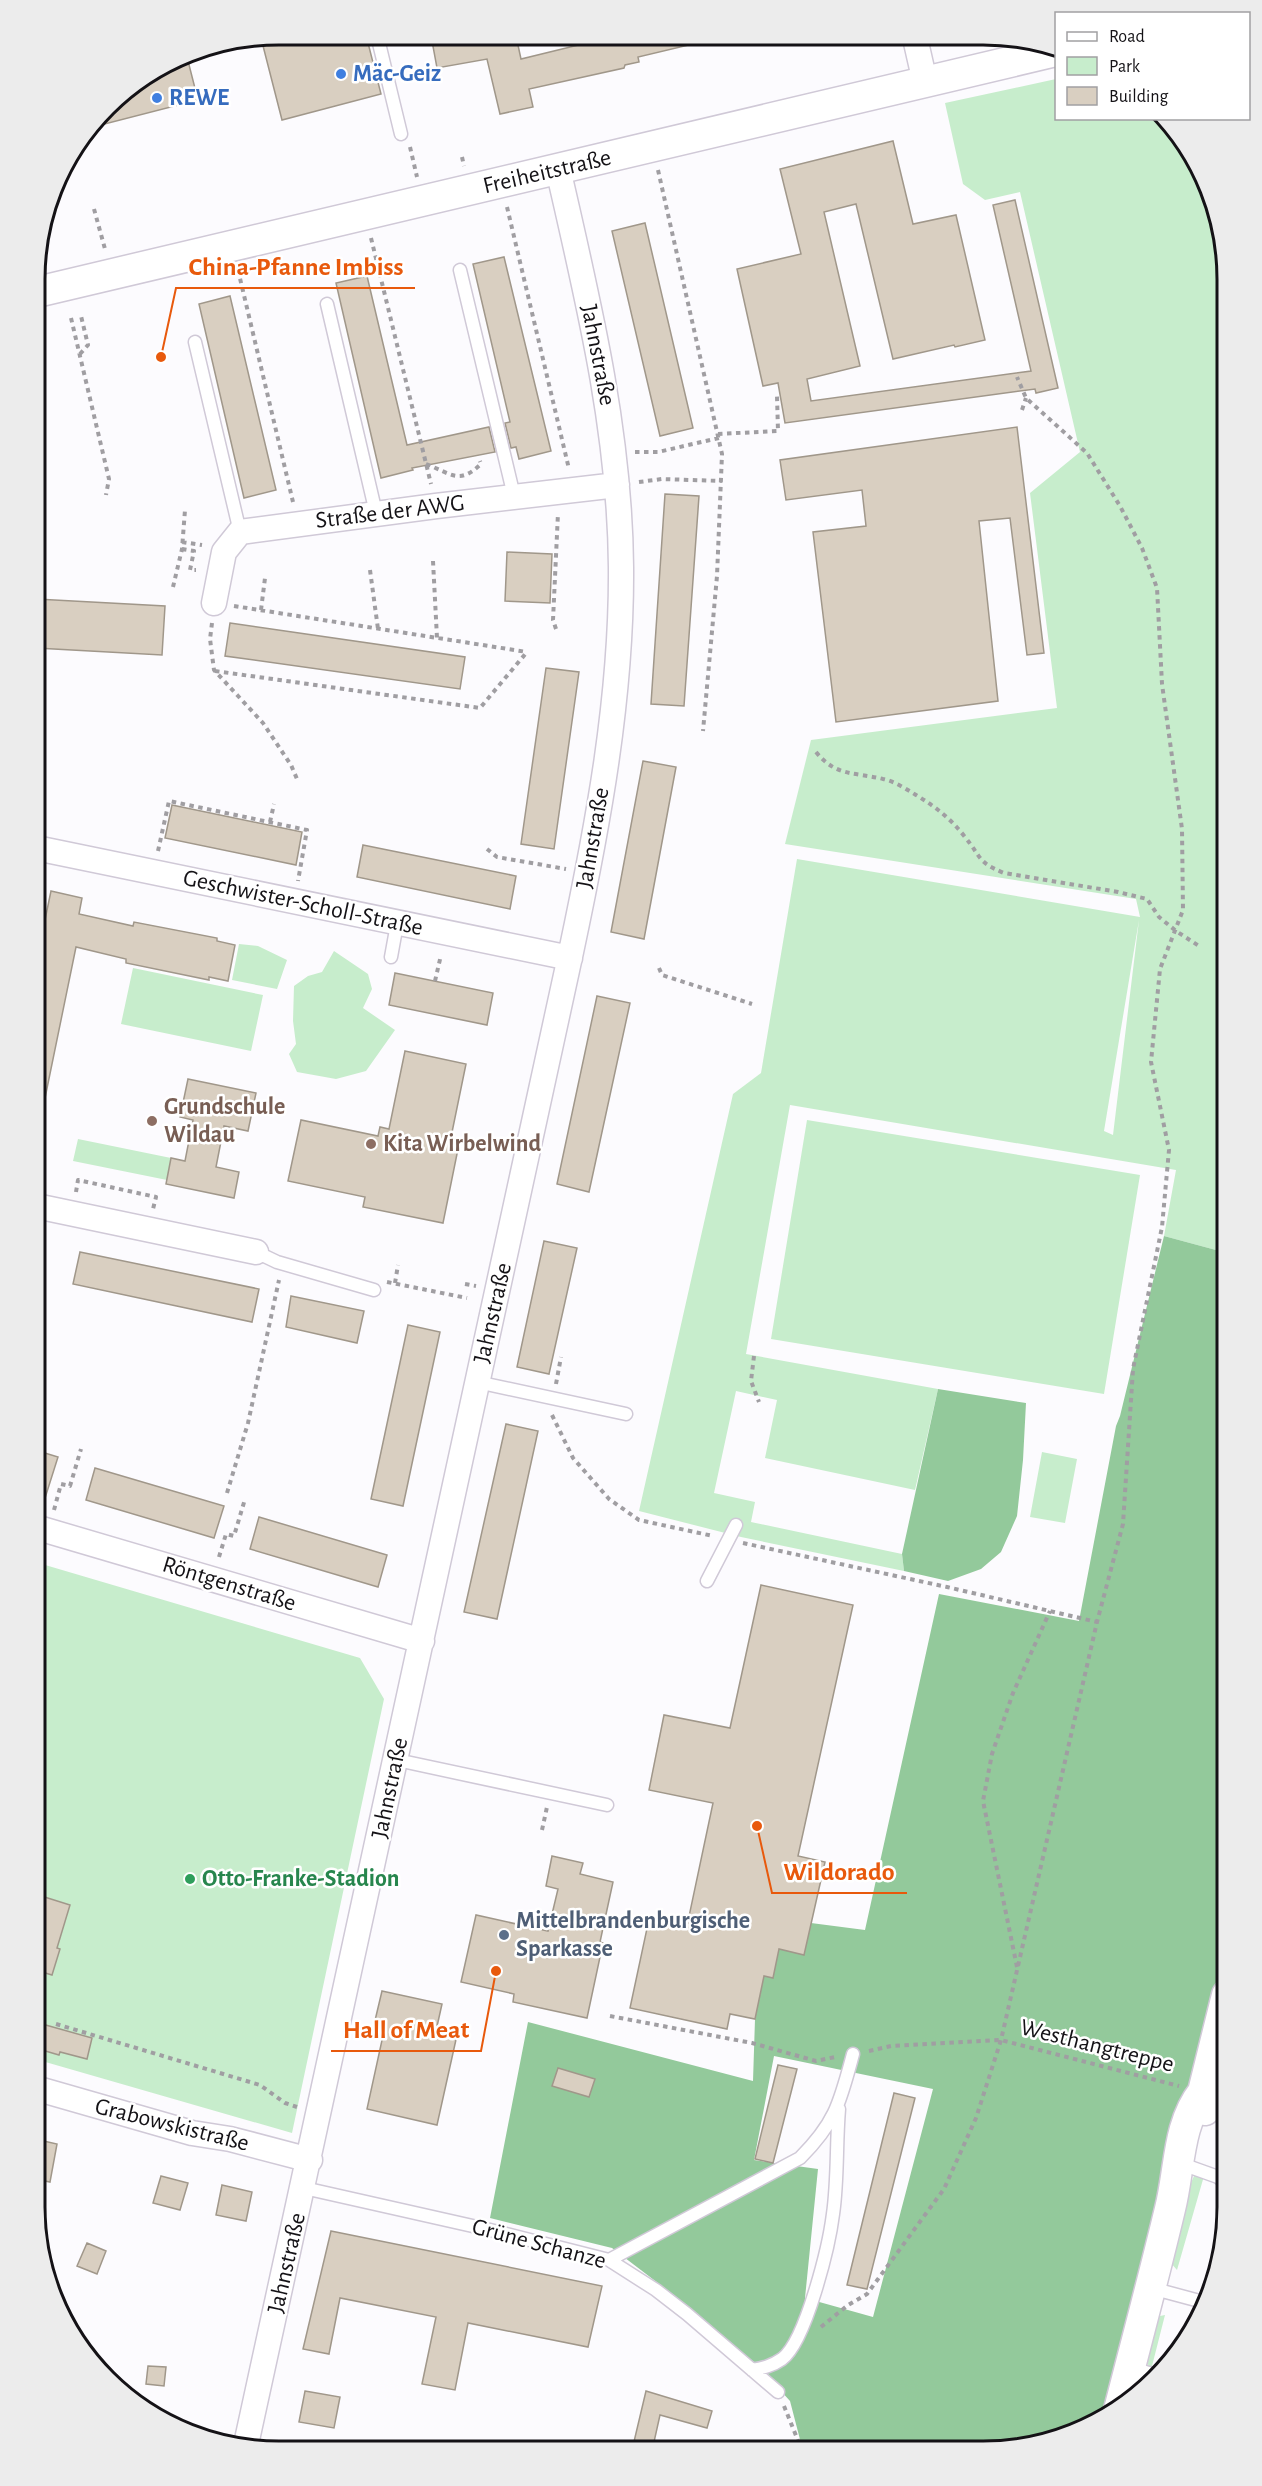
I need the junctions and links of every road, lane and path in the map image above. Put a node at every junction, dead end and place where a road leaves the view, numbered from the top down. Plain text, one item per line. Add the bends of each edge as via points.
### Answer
1 (380, 45) edge
2 (917, 45) edge
3 (1045, 54) edge
4 (925, 82) junction
5 (405, 138) joint
6 (462, 157) dead end
7 (464, 164) dead end
8 (558, 169) junction
9 (660, 176) dead end
10 (418, 181) dead end
11 (94, 209) dead end
12 (508, 210) dead end
13 (373, 243) dead end
14 (108, 258) dead end
15 (460, 270) dead end
16 (239, 274) dead end
17 (45, 290) edge
18 (327, 304) dead end
19 (81, 316) dead end
20 (71, 318) dead end
21 (195, 342) dead end
22 (80, 354) junction
23 (1017, 377) dead end
24 (777, 396) dead end
25 (1026, 398) junction
26 (1022, 410) dead end
27 (719, 436) junction
28 (648, 452) dead end
29 (480, 461) dead end
30 (426, 464) junction
31 (652, 480) dead end
32 (722, 481) junction
33 (617, 485) junction
34 (566, 491) junction
35 (106, 495) dead end
36 (514, 496) junction
37 (435, 506) junction
38 (185, 510) dead end
39 (376, 513) junction
40 (296, 524) junction
41 (240, 532) junction
42 (183, 542) junction
43 (182, 549) junction
44 (434, 561) dead end
45 (370, 570) dead end
46 (265, 578) dead end
47 (173, 587) dead end
48 (214, 603) junction
49 (261, 610) junction
50 (378, 629) junction
51 (556, 629) dead end
52 (437, 638) junction
53 (214, 670) junction
54 (703, 732) dead end
55 (816, 752) dead end
56 (297, 778) dead end
57 (274, 804) dead end
58 (270, 822) junction
59 (487, 849) dead end
60 (45, 850) edge
61 (153, 872) junction
62 (588, 873) junction
63 (293, 902) junction
64 (397, 924) junction
65 (1176, 931) junction
66 (1199, 946) dead end
67 (441, 956) dead end
68 (391, 957) dead end
69 (570, 958) junction
70 (659, 968) dead end
71 (435, 981) dead end
72 (753, 1004) dead end
73 (178, 1136) dead end
74 (200, 1140) dead end
75 (45, 1208) edge
76 (72, 1214) junction
77 (148, 1230) junction
78 (256, 1252) joint
79 (398, 1265) dead end
80 (280, 1273) dead end
81 (395, 1283) dead end
82 (374, 1290) dead end
83 (754, 1356) dead end
84 (561, 1357) dead end
85 (477, 1382) junction
86 (537, 1396) junction
87 (553, 1399) junction
88 (759, 1402) dead end
89 (626, 1414) dead end
90 (81, 1449) dead end
91 (227, 1493) dead end
92 (245, 1499) dead end
93 (45, 1518) edge
94 (45, 1520) edge
95 (736, 1525) dead end
96 (730, 1540) junction
97 (218, 1562) dead end
98 (707, 1581) dead end
99 (1050, 1611) junction
100 (1097, 1622) junction
101 (422, 1641) junction
102 (397, 1760) junction
103 (607, 1805) dead end
104 (545, 1815) dead end
105 (542, 1830) dead end
106 (1018, 1971) junction
107 (610, 2016) dead end
108 (56, 2024) dead end
109 (1217, 2039) edge
110 (1001, 2040) junction
111 (853, 2054) junction
112 (45, 2091) edge
113 (1205, 2092) edge
114 (839, 2105) junction
115 (306, 2109) dead end
116 (310, 2160) junction
117 (1184, 2164) junction
118 (1217, 2177) edge
119 (304, 2188) junction
120 (609, 2260) junction
121 (1150, 2288) junction
122 (1197, 2300) edge
123 (820, 2328) dead end
124 (752, 2370) junction
125 (1140, 2376) edge
126 (778, 2392) joint
127 (248, 2439) edge
128 (798, 2441) edge

1 - 5 lane
2 - 4 street
3 - 4 street, Freiheitstraße
4 - 8 street, Freiheitstraße
5 - 10 path
6 - 7 path
8 - 17 street, Freiheitstraße
8 - 33 street, Jahnstraße via 598,344
9 - 27 path
11 - 14 path
12 - 34 path
13 - 30 path
15 - 36 lane
16 - 40 path
18 - 39 lane
19 - 22 path via 88,345
20 - 22 path
21 - 41 lane
22 - 35 path via 109,479
23 - 25 path
24 - 27 path via 778,431
25 - 26 path
25 - 65 path via 1087,453 1142,548 1157,588 1162,684 1182,829 1183,910
27 - 28 path
27 - 32 path
29 - 30 path via 468,476 462,477
30 - 37 path
31 - 32 path
32 - 54 path
33 - 34 street, Straße der AWG
33 - 62 street, Jahnstraße via 621,564 619,654 613,721
34 - 36 street, Straße der AWG
34 - 51 path via 553,620
36 - 37 street, Straße der AWG
37 - 39 street, Straße der AWG
38 - 42 path
39 - 40 street, Straße der AWG
40 - 41 street, Straße der AWG
41 - 48 street via 224,552
42 - 43 path
42 - 43 path via 200,544 196,571 190,570 194,551
43 - 47 path
44 - 52 path
45 - 50 path
46 - 49 path
48 - 49 path
48 - 53 path via 210,639
49 - 50 path
50 - 52 path
52 - 53 path via 527,652 480,708
53 - 56 path via 263,723
55 - 65 path via 841,772 885,779 941,810 987,866 1004,873 1147,899 1159,917
57 - 58 path
58 - 61 path via 169,801
58 - 63 path via 307,830
59 - 62 path via 497,857
60 - 61 street, Geschwister-Scholl-Straße
61 - 63 street, Geschwister-Scholl-Straße
62 - 69 street, Jahnstraße
63 - 64 street, Geschwister-Scholl-Straße
64 - 68 lane
64 - 69 street, Geschwister-Scholl-Straße
65 - 66 path
65 - 100 path via 1160,969 1151,1062 1168,1150 1162,1227 1133,1369 1123,1524
67 - 71 path
69 - 85 street, Jahnstraße
70 - 72 path via 662,975
73 - 74 path
75 - 76 street
76 - 77 street
76 - 77 path via 78,1180 156,1197
77 - 78 street
78 - 82 lane via 277,1262
79 - 81 path
80 - 91 path via 248,1423
83 - 88 path via 751,1381
84 - 87 path
85 - 86 lane
85 - 101 street, Jahnstraße
86 - 87 lane
86 - 96 path via 552,1414 573,1458 609,1499 639,1520
87 - 89 lane
90 - 93 path via 70,1486 61,1484
92 - 97 path via 234,1536 226,1533
94 - 101 street, Röntgenstraße
95 - 96 lane
96 - 98 lane
96 - 99 path
99 - 100 path
99 - 106 path via 1013,1693 992,1754 983,1801
100 - 106 path
101 - 102 street, Jahnstraße
102 - 103 lane
102 - 116 street, Jahnstraße
104 - 105 path
106 - 110 path
107 - 111 path, Westhangtreppe via 752,2043 816,2061
108 - 115 path via 260,2085 285,2103
109 - 113 street
110 - 111 path, Westhangtreppe via 891,2046
110 - 113 path, Westhangtreppe
110 - 123 path via 976,2118 944,2189 867,2294
111 - 114 lane
112 - 116 street, Grabowskistraße via 192,2133
113 - 117 street via 1204,2122
114 - 120 lane via 820,2138 800,2158
114 - 124 lane via 833,2215 812,2301 802,2329 784,2358 766,2368
116 - 119 street, Jahnstraße
117 - 118 lane
117 - 121 street
119 - 120 lane, Grüne Schanze
119 - 127 street, Jahnstraße
120 - 124 lane, Grüne Schanze via 679,2308
121 - 122 lane
121 - 125 street
124 - 126 lane, Grüne Schanze
126 - 128 path

